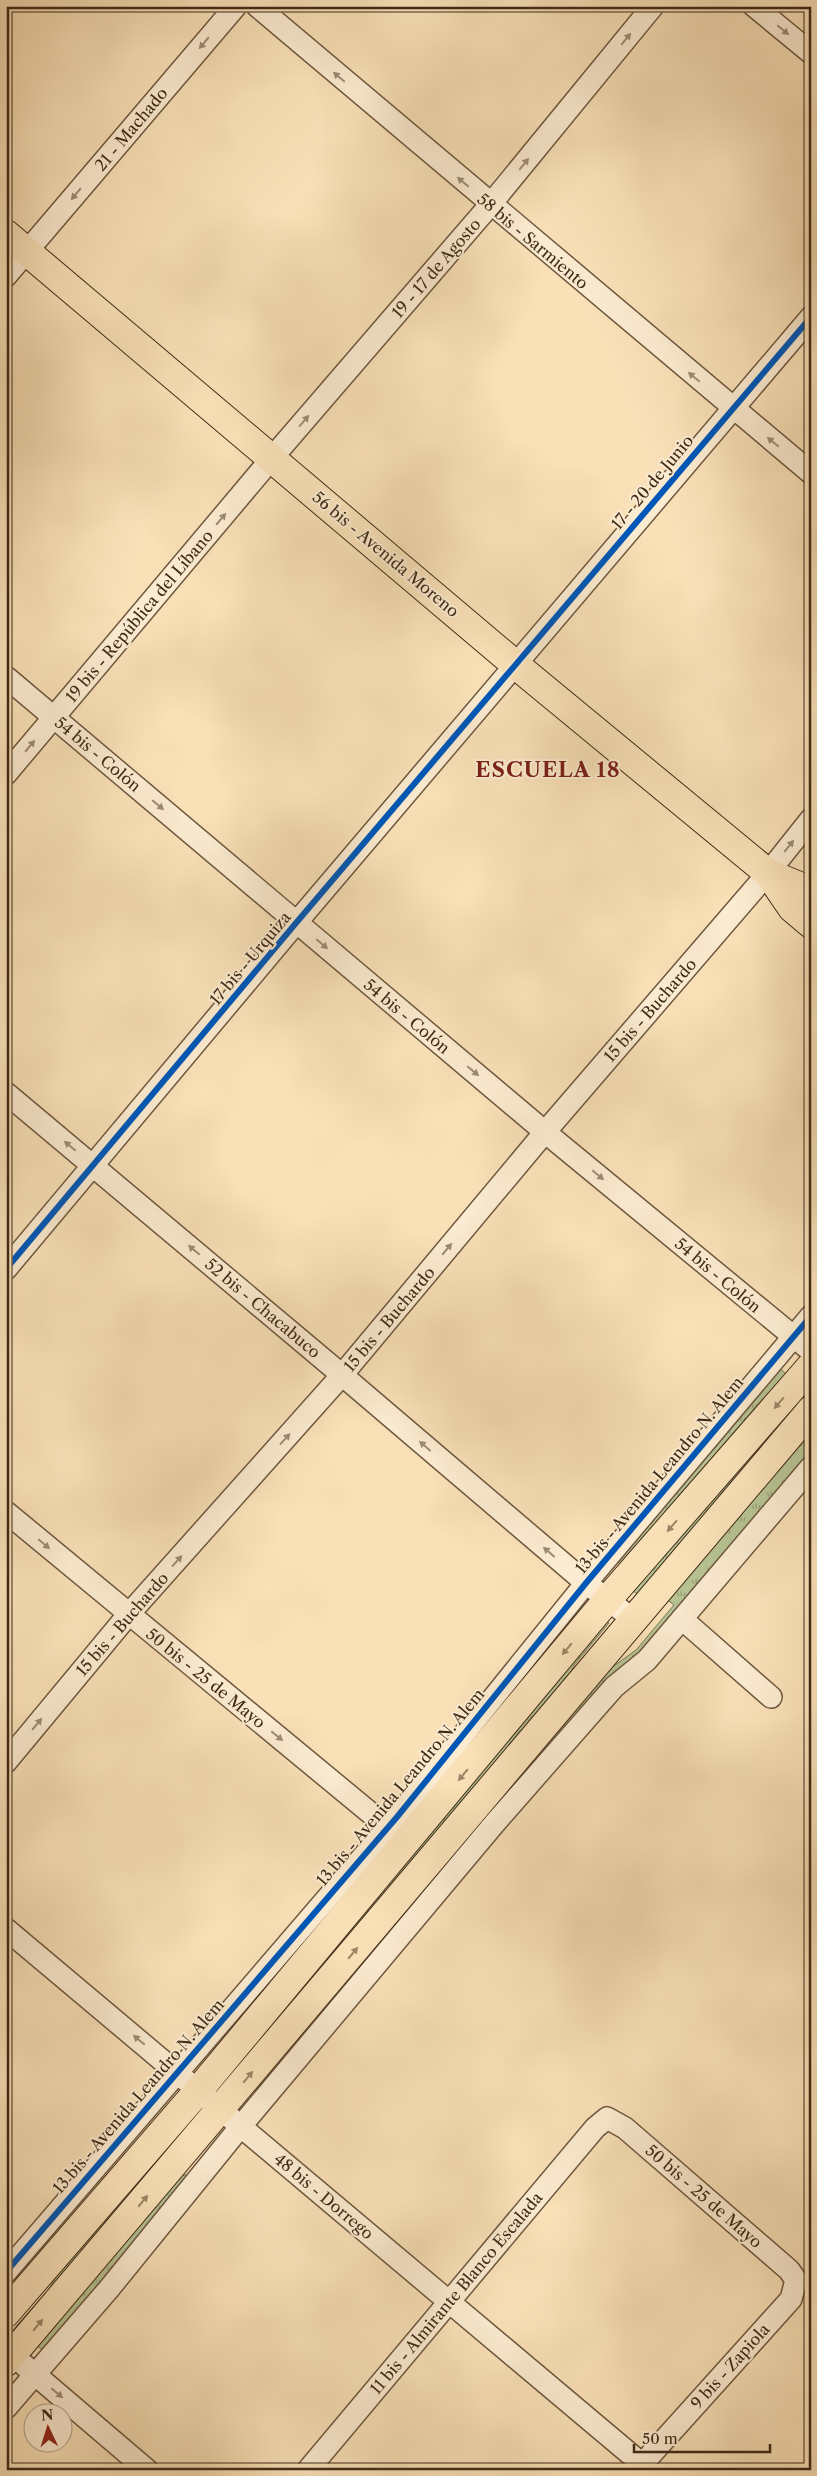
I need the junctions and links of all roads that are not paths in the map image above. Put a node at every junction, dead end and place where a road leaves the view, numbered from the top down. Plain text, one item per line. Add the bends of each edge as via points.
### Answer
1 (236, 6) edge
2 (257, 6) edge
3 (653, 6) edge
4 (754, 6) edge
5 (811, 53) edge
6 (490, 205) junction
7 (6, 234) edge
8 (27, 251) junction
9 (6, 276) edge
10 (811, 317) edge
11 (732, 408) junction
12 (272, 458) junction
13 (811, 473) edge
14 (517, 666) junction
15 (6, 677) edge
16 (54, 717) junction
17 (6, 774) edge
18 (811, 819) edge
19 (768, 873) junction
20 (811, 891) edge
21 (296, 923) junction
22 (811, 924) edge
23 (6, 1093) edge
24 (545, 1132) junction
25 (94, 1166) junction
26 (6, 1269) edge
27 (811, 1316) edge
28 (794, 1337) junction
29 (811, 1351) edge
30 (811, 1366) edge
31 (342, 1375) junction
32 (811, 1410) edge
33 (811, 1467) edge
34 (6, 1512) edge
35 (586, 1583) junction
36 (608, 1599) junction
37 (128, 1615) junction
38 (682, 1619) junction
39 (634, 1620) junction
40 (771, 1697) dead end
41 (6, 1762) edge
42 (397, 1835) junction
43 (6, 1928) edge
44 (176, 2072) junction
45 (198, 2091) junction
46 (231, 2118) junction
47 (607, 2118) joint
48 (6, 2272) edge
49 (796, 2280) joint
50 (449, 2300) junction
51 (6, 2313) edge
52 (8, 2356) edge
53 (35, 2374) junction
54 (6, 2408) edge
55 (639, 2467) edge
56 (147, 2470) edge
57 (308, 2470) edge

1 -> 8 street, 21 - Machado
6 -> 2 street, 58 bis - Sarmiento
6 -> 3 street, 19 - 17 de Agosto
4 -> 5 street
11 -> 6 street, 58 bis - Sarmiento
12 -> 6 street, 19 - 17 de Agosto
7 - 8 main road, 56 bis - Avenida Moreno
8 - 9 street, 21 - Machado
8 - 12 main road, 56 bis - Avenida Moreno
10 - 11 street, 17 - 20 de Junio
13 -> 11 street, 58 bis - Sarmiento
11 - 14 street, 17 - 20 de Junio
12 - 14 main road, 56 bis - Avenida Moreno
16 -> 12 street, 19 bis - República del Líbano
14 - 19 main road, 56 bis - Avenida Moreno
14 - 21 street, 17 bis - Urquiza
15 - 16 street, 54 bis - Colón
17 -> 16 street, 19 bis - República del Líbano
16 -> 21 street, 54 bis - Colón
19 -> 18 street, 15 bis - Buchardo
19 - 20 main road, 56 bis - Avenida Moreno
19 - 22 main road, 56 bis - Avenida Moreno via 792,908
19 - 24 street, 15 bis - Buchardo
21 -> 24 street, 54 bis - Colón
21 - 25 street, 17 bis - Urquiza
25 -> 23 street, 52 bis - Chacabuco
24 -> 28 street, 54 bis - Colón
31 -> 24 street, 15 bis - Buchardo
25 - 26 street, 17 bis - Urquiza
31 -> 25 street, 52 bis - Chacabuco
27 - 28 street, 13 bis - Avenida Leandro N. Alem
28 - 29 street, 54 bis - Colón
28 - 35 street, 13 bis - Avenida Leandro N. Alem
30 -> 36 main road, 13 bis - Avenida Leandro N. Alem
35 -> 31 street, 52 bis - Chacabuco
37 -> 31 street, 15 bis - Buchardo
32 - 39 main road
33 - 38 street
34 -> 37 street, 50 bis - 25 de Mayo
35 - 36 street, 52 bis - Chacabuco
35 - 42 street, 13 bis - Avenida Leandro N. Alem
36 - 39 street, 52 bis - Chacabuco
36 -> 42 main road, 13 bis - Avenida Leandro N. Alem
41 -> 37 street, 15 bis - Buchardo
37 -> 42 street, 50 bis - 25 de Mayo
38 - 40 street
38 - 46 street via 647,1660 614,1687
46 -> 39 main road
42 - 44 street, 13 bis - Avenida Leandro N. Alem
42 - 45 main road, 13 bis - Avenida Leandro N. Alem
44 -> 43 street, 48 bis - Dorrego
44 - 45 street, 48 bis - Dorrego
44 - 48 street, 13 bis - Avenida Leandro N. Alem
45 - 46 street, 48 bis - Dorrego
45 - 51 main road, 13 bis - Avenida Leandro N. Alem
46 - 50 street, 48 bis - Dorrego
52 -> 46 main road
46 - 53 street via 108,2290
47 - 49 street, 50 bis - 25 de Mayo via 625,2128 789,2270
47 - 50 street, 11 bis - Almirante Blanco Escalada via 595,2128
49 - 55 street, 9 bis - Zapiola via 791,2299
50 - 55 street, 48 bis - Dorrego
50 - 57 street, 11 bis - Almirante Blanco Escalada
52 - 53 street
53 - 54 street
53 -> 56 street

